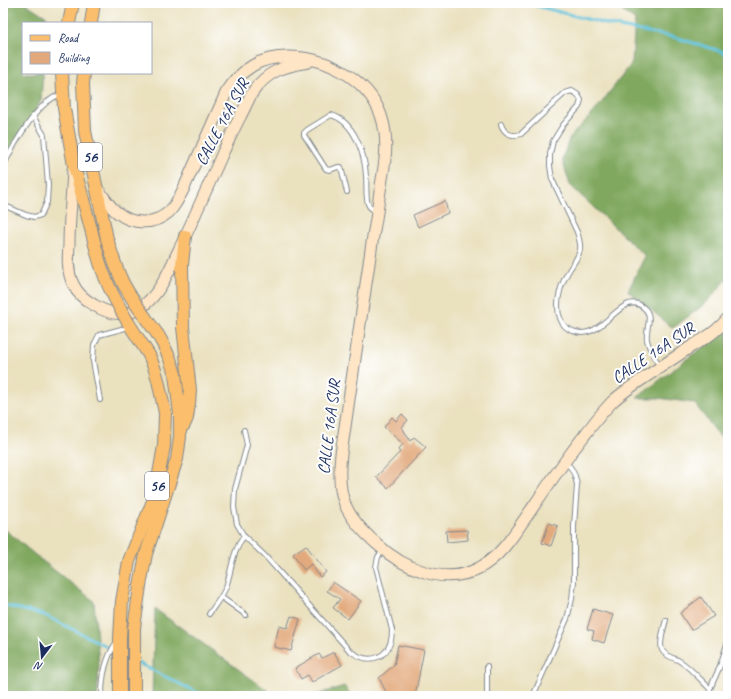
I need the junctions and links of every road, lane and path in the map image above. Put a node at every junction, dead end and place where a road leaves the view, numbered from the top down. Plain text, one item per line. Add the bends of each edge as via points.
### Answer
1 (73, 3) edge
2 (94, 3) edge
3 (69, 22) edge
4 (90, 22) edge
5 (317, 61) junction
6 (62, 74) edge
7 (84, 74) edge
8 (62, 93) junction
9 (33, 116) junction
10 (501, 124) dead end
11 (74, 166) junction
12 (3, 168) edge
13 (96, 186) junction
14 (347, 192) dead end
15 (3, 205) edge
16 (377, 210) junction
17 (185, 236) junction
18 (728, 318) edge
19 (130, 325) junction
20 (661, 367) junction
21 (100, 400) dead end
22 (244, 430) dead end
23 (180, 437) junction
24 (565, 462) junction
25 (244, 536) junction
26 (382, 550) junction
27 (221, 597) junction
28 (209, 614) dead end
29 (246, 615) dead end
30 (666, 620) dead end
31 (728, 641) edge
32 (116, 646) junction
33 (487, 666) dead end
34 (710, 689) junction
35 (120, 690) edge
36 (134, 690) edge
37 (534, 695) edge
38 (102, 696) edge
39 (489, 696) edge
40 (710, 696) edge

1 - 3 main road
2 - 4 main road
5 - 13 main road, CALLE 16A SUR via 283,56 270,58 254,64 240,75 226,93 176,203 162,217 142,222 126,218 117,213
5 - 16 main road, CALLE 16A SUR via 339,69 361,84 378,108 386,138 386,160
5 - 17 main road, CALLE 16A SUR via 279,69 261,82 252,93
6 - 8 main road, 56
7 - 13 main road, 56 via 85,131
8 - 9 lane via 47,101
8 - 11 main road, 56
9 - 12 lane
9 - 15 lane via 44,135 47,202 40,215 34,217
10 - 20 lane via 507,133 517,136 565,93 572,91 578,95 581,100 579,107 552,141 550,154 552,179 580,240 578,256 563,281 558,310 560,318 568,329 581,333 597,329 628,303 640,305 649,313 647,340
11 - 17 main road, CALLE 16A SUR via 68,256 70,272 79,293 94,306 117,314 143,306 158,290
11 - 19 main road, 56, bridge via 103,273
13 - 23 main road, 56, bridge via 117,271 158,335 170,359 175,374
14 - 16 lane via 340,168 326,169 304,135 307,130 331,115 339,117 359,142 365,168 367,201 372,209
16 - 26 main road, CALLE 16A SUR via 339,471 340,488 349,515
17 - 23 main road via 182,266 190,390 187,418
18 - 20 main road, CALLE 16A SUR via 714,331
19 - 21 lane via 99,335 94,345 93,361
19 - 32 main road, 56 via 148,355 158,380 165,413 164,446 155,496 129,561
20 - 24 main road, CALLE 16A SUR via 613,401
22 - 25 lane via 247,445 234,508 237,524
23 - 36 main road, 56 via 177,459 146,554 140,586 134,628
24 - 26 main road, CALLE 16A SUR via 513,536 499,553 478,569 463,574 437,575 412,568
24 - 37 lane via 576,476 577,485 572,599 567,619
25 - 26 lane via 349,650 366,659 378,657 388,650 392,636 376,567
25 - 27 lane via 234,552
27 - 28 lane
27 - 29 lane
30 - 34 lane via 662,634 662,650 691,670
31 - 34 lane
32 - 35 main road, 56
32 - 38 lane via 104,674
33 - 39 lane
34 - 40 lane

